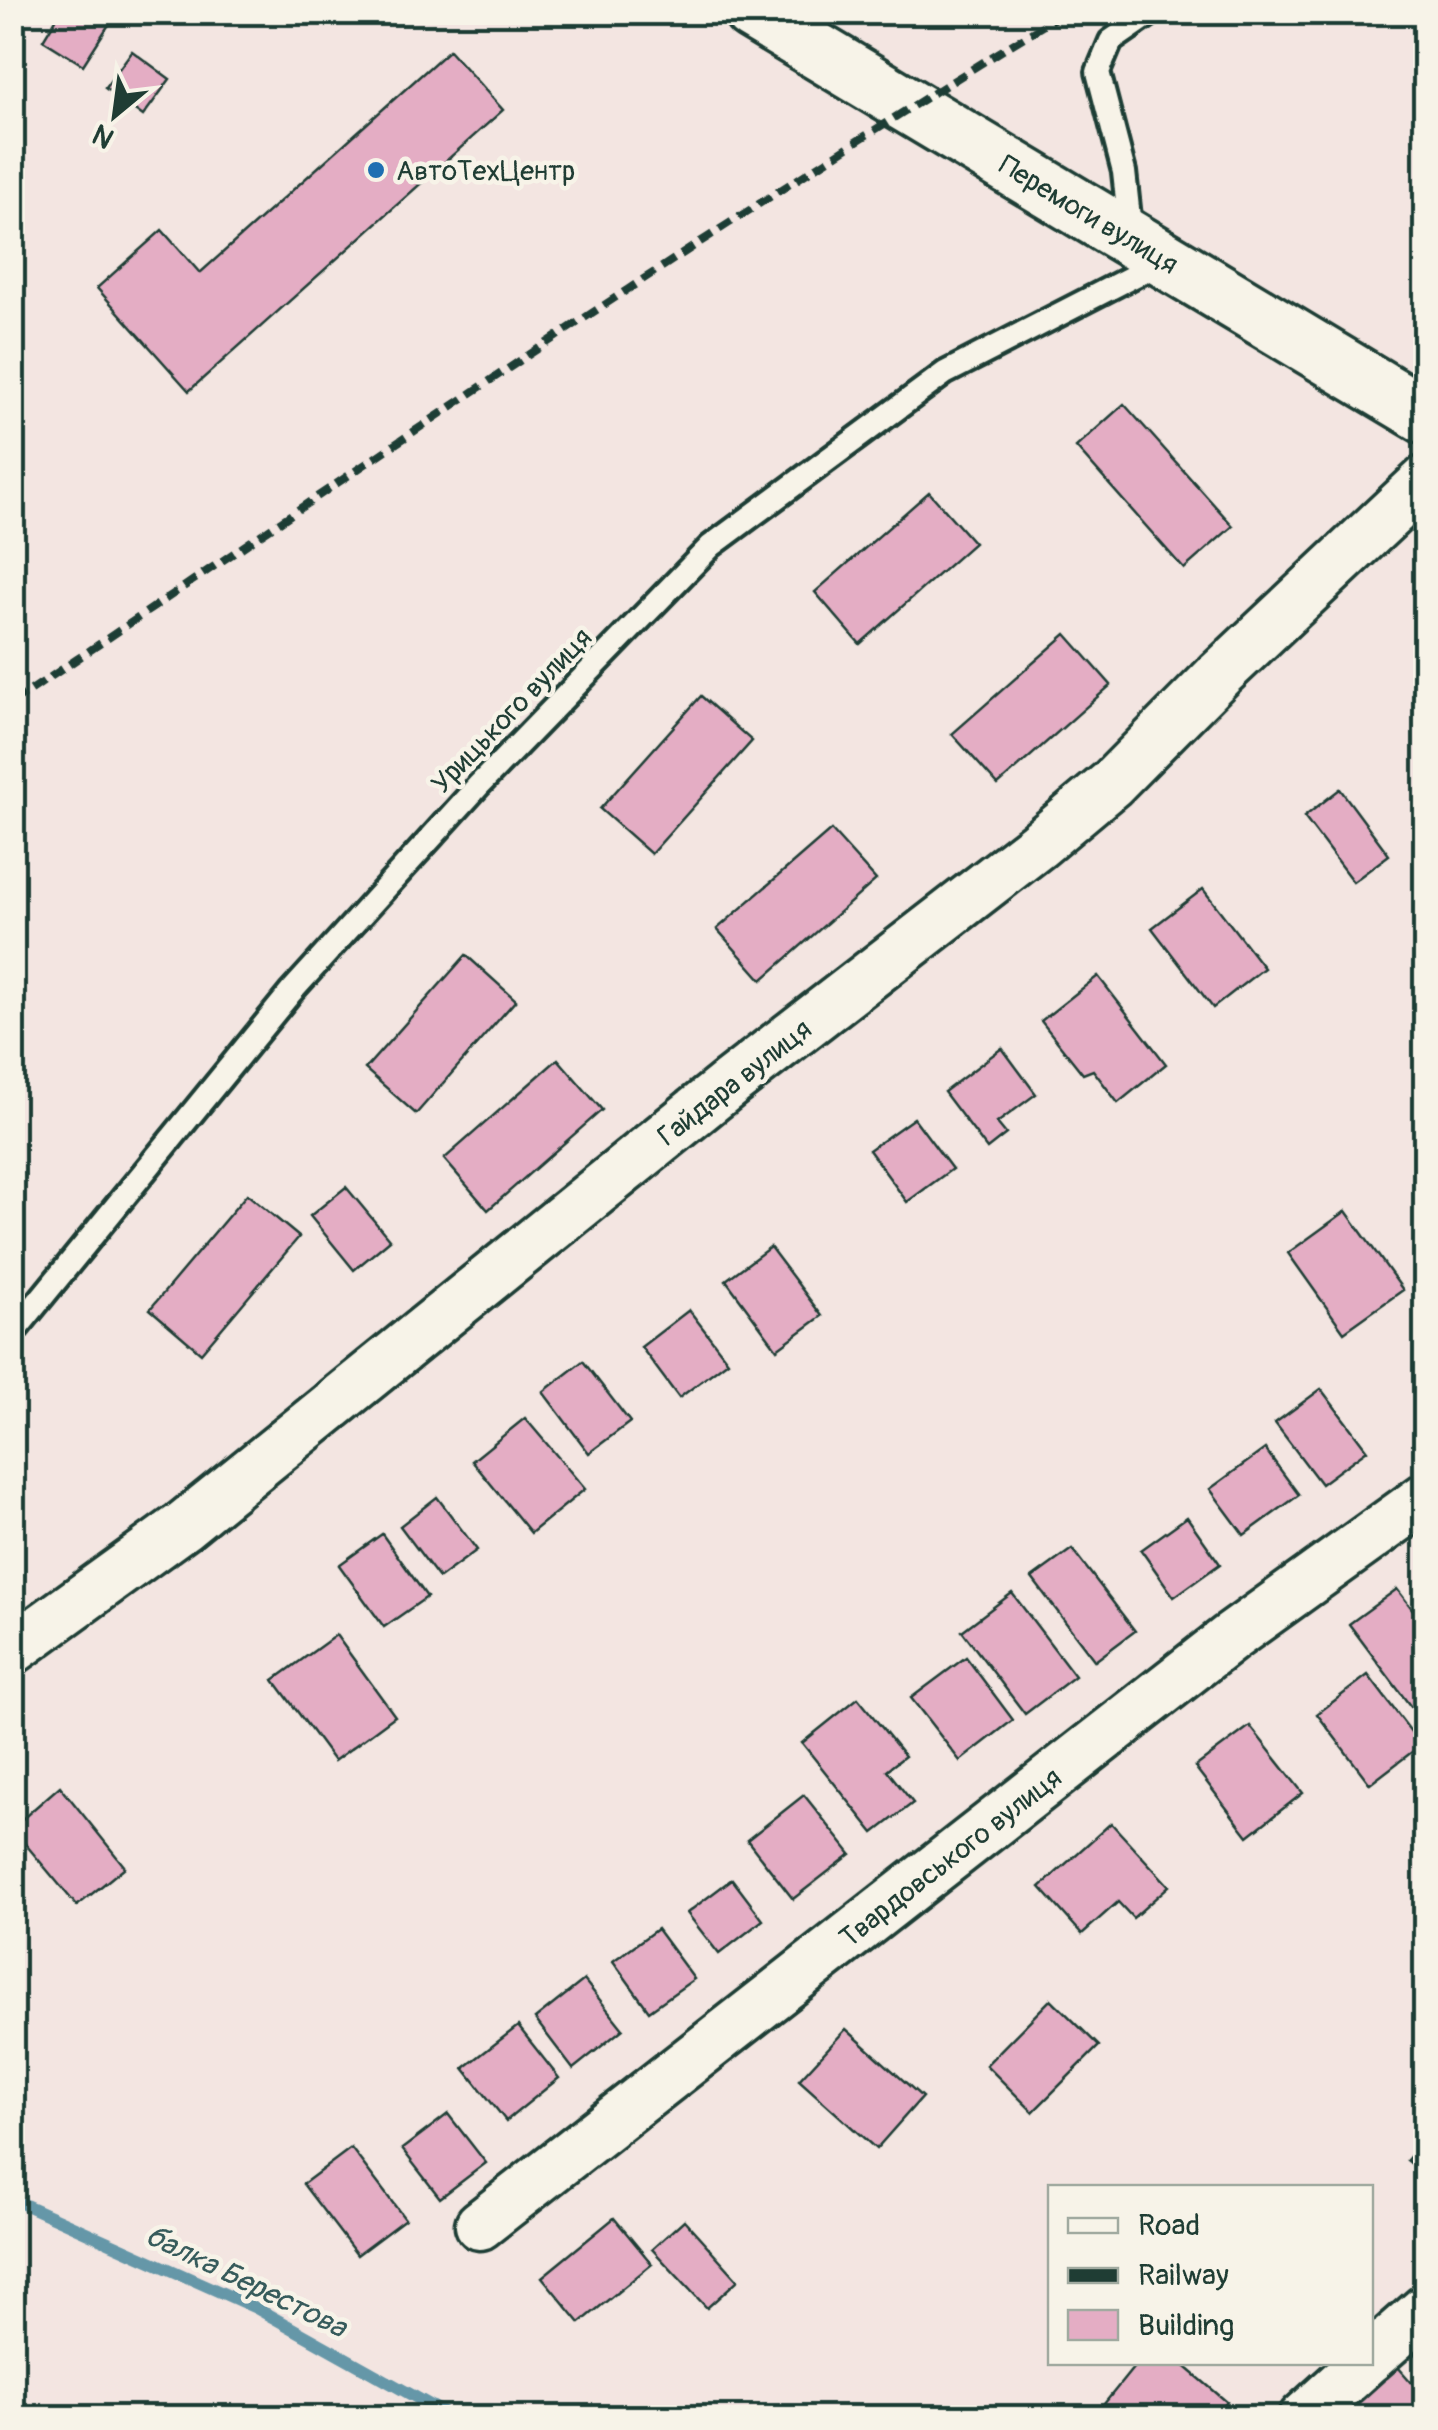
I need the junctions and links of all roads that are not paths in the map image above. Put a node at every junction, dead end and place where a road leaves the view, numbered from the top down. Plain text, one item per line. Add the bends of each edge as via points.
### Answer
1 (752, 12) edge
2 (1154, 12) edge
3 (1149, 249) junction
4 (1426, 416) edge
5 (1426, 480) edge
6 (12, 1334) edge
7 (1426, 1496) edge
8 (12, 1650) edge
9 (480, 2226) dead end
10 (1426, 2309) edge
11 (1373, 2356) edge
12 (1362, 2365) edge
13 (1303, 2418) edge

1 - 3 main road, Перемоги вулиця
2 - 3 lane via 1112,42 1098,72
3 - 4 main road, Перемоги вулиця
3 - 6 lane, Урицького вулиця via 946,373 711,546 478,785 291,992
5 - 8 street, Гайдара вулиця via 1111,784 1038,845 728,1085 183,1526
7 - 9 street, Твардовського вулиця via 1230,1638
10 - 11 street
12 - 13 street

